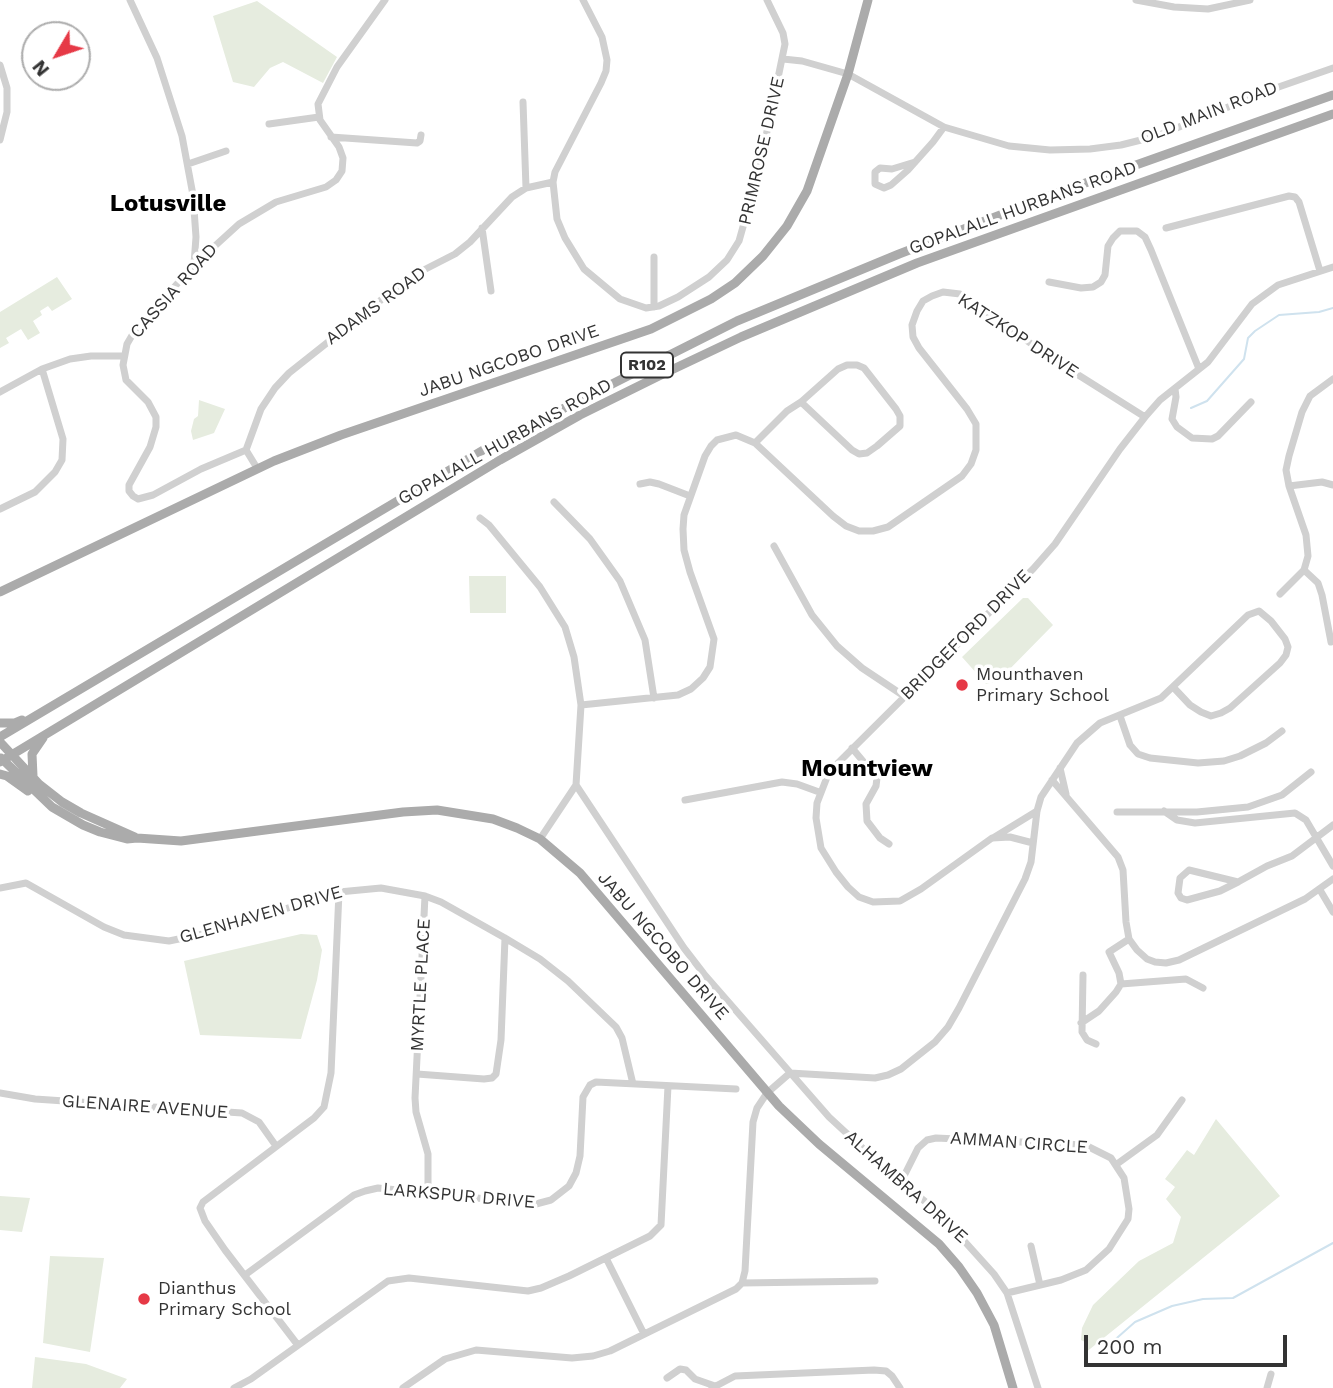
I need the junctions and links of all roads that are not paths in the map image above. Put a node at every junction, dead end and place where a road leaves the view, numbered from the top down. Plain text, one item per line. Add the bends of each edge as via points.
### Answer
1 (130, 0) edge
2 (385, 0) edge
3 (583, 0) edge
4 (767, 0) edge
5 (868, 0) edge
6 (1136, 0) edge
7 (1250, 0) edge
8 (783, 59) junction
9 (0, 65) edge
10 (1333, 68) edge
11 (848, 75) junction
12 (1333, 95) edge
13 (523, 102) dead end
14 (1333, 114) edge
15 (319, 117) junction
16 (269, 124) dead end
17 (944, 127) junction
18 (421, 135) dead end
19 (331, 137) junction
20 (0, 140) edge
21 (226, 151) dead end
22 (915, 162) junction
23 (188, 164) junction
24 (553, 182) junction
25 (526, 188) junction
26 (482, 228) junction
27 (1166, 228) dead end
28 (654, 257) dead end
29 (194, 265) junction
30 (1333, 267) edge
31 (1320, 271) junction
32 (1049, 282) dead end
33 (491, 291) dead end
34 (654, 307) junction
35 (124, 356) junction
36 (42, 369) junction
37 (1199, 369) junction
38 (1333, 379) edge
39 (1175, 389) junction
40 (0, 392) edge
41 (801, 402) junction
42 (1251, 402) dead end
43 (1144, 417) junction
44 (755, 443) junction
45 (246, 450) junction
46 (257, 468) junction
47 (640, 484) dead end
48 (1333, 485) edge
49 (1289, 486) junction
50 (690, 496) junction
51 (554, 502) dead end
52 (0, 509) edge
53 (480, 518) dead end
54 (774, 546) dead end
55 (1304, 570) junction
56 (0, 592) edge
57 (1279, 594) dead end
58 (1331, 642) dead end
59 (1174, 688) junction
60 (904, 696) junction
61 (654, 698) junction
62 (57, 703) junction
63 (581, 705) junction
64 (1119, 716) junction
65 (0, 723) edge
66 (1282, 730) dead end
67 (46, 734) junction
68 (0, 737) edge
69 (0, 742) edge
70 (852, 748) junction
71 (4, 758) edge
72 (1060, 768) junction
73 (1311, 772) dead end
74 (0, 774) edge
75 (33, 778) junction
76 (1052, 780) junction
77 (576, 785) junction
78 (819, 792) junction
79 (1066, 795) junction
80 (1041, 797) junction
81 (685, 800) dead end
82 (52, 807) junction
83 (1037, 811) junction
84 (1164, 811) junction
85 (1117, 812) dead end
86 (1333, 825) edge
87 (1316, 836) junction
88 (137, 838) junction
89 (992, 838) junction
90 (540, 839) junction
91 (1033, 843) junction
92 (889, 844) dead end
93 (1333, 866) edge
94 (1333, 879) edge
95 (1238, 882) junction
96 (0, 888) edge
97 (1320, 890) junction
98 (339, 892) junction
99 (425, 896) junction
100 (1333, 912) edge
101 (505, 938) junction
102 (1129, 939) junction
103 (1083, 975) dead end
104 (1121, 984) junction
105 (1203, 988) dead end
106 (1081, 1023) junction
107 (1096, 1044) dead end
108 (790, 1073) junction
109 (417, 1074) junction
110 (633, 1084) junction
111 (668, 1086) junction
112 (736, 1089) dead end
113 (0, 1093) edge
114 (767, 1093) junction
115 (1182, 1100) dead end
116 (276, 1146) junction
117 (1116, 1164) junction
118 (901, 1182) junction
119 (428, 1195) junction
120 (1031, 1246) dead end
121 (606, 1258) junction
122 (245, 1275) junction
123 (875, 1281) dead end
124 (742, 1283) junction
125 (1041, 1285) junction
126 (1007, 1293) junction
127 (644, 1334) junction
128 (297, 1344) junction
129 (1271, 1374) dead end
130 (667, 1378) dead end
131 (714, 1387) edge
132 (234, 1388) edge
133 (403, 1388) edge
134 (900, 1388) edge
135 (1013, 1388) edge
136 (1038, 1388) edge
137 (1267, 1388) edge

1 - 23 street via 157,58
2 - 15 street via 332,75 318,104
3 - 24 street via 603,37 606,71
4 - 8 street, PRIMROSE DRIVE via 783,33
5 - 11 main road, JABU NGCOBO DRIVE
6 - 7 street via 1208,9
8 - 11 street, PRIMROSE DRIVE
8 - 34 street, PRIMROSE DRIVE via 739,241 709,277
9 - 20 street via 7,88
10 - 17 street, OLD MAIN ROAD via 1157,136 1121,145 1050,150 1009,146
11 - 17 street, OLD MAIN ROAD
11 - 46 main road, JABU NGCOBO DRIVE via 807,191 787,226 764,256 711,299 651,329
12 - 62 main road, GOPALALL HURBANS ROAD / R102 via 1060,192 737,321 495,443
13 - 25 street
14 - 67 main road, GOPALALL HURBANS ROAD / R102 via 917,263 676,368 488,467
15 - 16 street
15 - 19 street, CASSIA ROAD
17 - 22 street
18 - 19 street via 417,144
19 - 29 street, CASSIA ROAD via 343,158 336,180 256,212
21 - 23 street
22 - 22 street via 891,185 875,184 875,172 880,168
23 - 29 street via 195,212
24 - 25 street, ADAMS ROAD
24 - 34 street via 558,219 584,269 620,299
25 - 26 street, ADAMS ROAD
26 - 33 street
26 - 45 street, ADAMS ROAD via 455,254 410,276 289,373 261,409
27 - 31 street via 1295,197
28 - 34 street
29 - 35 street, CASSIA ROAD via 134,332
30 - 31 street, BRIDGEFORD DRIVE
31 - 37 street, BRIDGEFORD DRIVE via 1278,285 1252,304
32 - 37 street via 1093,287 1105,275 1113,238 1120,231 1137,231 1151,250
35 - 36 street via 80,357
35 - 45 street, CASSIA ROAD via 126,380 156,417 150,447 129,485 133,496 153,495
36 - 40 street
36 - 52 street via 63,439 62,460 36,492
37 - 39 street, BRIDGEFORD DRIVE
38 - 49 street via 1317,389 1302,412 1286,470
39 - 42 street via 1172,419 1192,438 1218,436
39 - 43 street, BRIDGEFORD DRIVE
41 - 41 street via 838,369 857,365 896,409 900,426 867,453 859,454
41 - 44 street
43 - 44 street, KATZKOP DRIVE via 960,294 943,292 923,301 912,324 913,337 976,424 976,450 962,477 888,527 859,531 834,516
43 - 60 street, BRIDGEFORD DRIVE via 1055,544
44 - 50 street via 736,435 717,440 705,456
45 - 46 street
46 - 56 main road, JABU NGCOBO DRIVE
47 - 50 street via 659,484
48 - 49 street
49 - 55 street via 1308,545
50 - 61 street via 682,529 684,550 714,639 712,659 703,678 691,689
51 - 61 street via 590,539 620,581 645,640
53 - 63 street via 540,587 565,627
54 - 60 street via 812,615 837,646
55 - 57 street
55 - 58 street via 1318,583
59 - 59 street via 1248,615 1259,611 1285,639 1288,647 1280,663 1221,713 1200,712
59 - 64 street via 1147,706
60 - 70 street, BRIDGEFORD DRIVE
61 - 63 street
62 - 65 main road via 15,723
62 - 68 main road, GOPALALL HURBANS ROAD / R102
63 - 77 street
64 - 66 street via 1138,754 1198,763 1240,756
64 - 72 street via 1091,730
67 - 71 main road, GOPALALL HURBANS ROAD / R102
67 - 75 main road via 32,754
69 - 71 main road, JABU NGCOBO DRIVE
70 - 78 street, BRIDGEFORD DRIVE via 829,772
70 - 92 street via 877,778 866,804 867,821
71 - 75 main road, JABU NGCOBO DRIVE
71 - 82 main road, JABU NGCOBO DRIVE
72 - 76 street
72 - 79 street
73 - 84 street via 1282,795 1248,807
74 - 82 main road
75 - 88 main road, JABU NGCOBO DRIVE via 81,813
76 - 79 street
76 - 80 street
77 - 90 street
77 - 108 street, ALHAMBRA DRIVE via 684,948
78 - 81 street via 782,782
78 - 89 street via 816,818 821,848 848,887 873,902 900,901
79 - 80 street
79 - 102 street via 1118,857
80 - 83 street
82 - 88 main road, JABU NGCOBO DRIVE via 100,832
83 - 89 street
83 - 91 street
84 - 85 street
84 - 87 street via 1177,820 1195,823 1295,813
86 - 87 street
87 - 93 street
87 - 95 street via 1292,856
88 - 90 main road, JABU NGCOBO DRIVE via 181,841 437,810 493,819
89 - 91 street
90 - 114 main road, JABU NGCOBO DRIVE via 580,873
91 - 108 street via 1025,879 953,1018 935,1042 901,1069 875,1078
94 - 97 street
95 - 95 street via 1188,900 1178,893 1180,878 1189,870
96 - 98 street, GLENHAVEN DRIVE via 26,883 114,931 169,941
97 - 100 street
97 - 102 street via 1179,960 1147,959
98 - 99 street, GLENHAVEN DRIVE via 381,888
98 - 116 street via 328,1091 324,1107 314,1118
99 - 101 street, GLENHAVEN DRIVE
99 - 109 street, MYRTLE PLACE
101 - 109 street, MYRTLE PLACE via 496,1074 484,1079
101 - 110 street, GLENHAVEN DRIVE via 568,981 616,1027
102 - 104 street via 1109,952
103 - 106 street
104 - 105 street via 1186,979
104 - 106 street via 1110,1002
106 - 107 street via 1083,1037
108 - 114 street
108 - 118 street, ALHAMBRA DRIVE via 829,1117
109 - 119 street, MYRTLE PLACE via 416,1112 428,1154
110 - 111 street, LARKSPUR DRIVE
110 - 119 street, LARKSPUR DRIVE via 596,1083 585,1091 576,1173 569,1186 551,1200 536,1204
111 - 112 street, LARKSPUR DRIVE
111 - 121 street via 661,1225 650,1236
113 - 116 street, GLENAIRE AVENUE via 242,1113 259,1122
114 - 124 street via 753,1122
114 - 135 main road, JABU NGCOBO DRIVE via 819,1144 939,1244 959,1267 994,1325
115 - 117 street via 1157,1135
116 - 122 street via 200,1208
117 - 118 street, AMMAN CIRCLE via 1085,1145 936,1138 918,1148
117 - 125 street via 1124,1178 1128,1219 1109,1249 1086,1270
118 - 126 street, ALHAMBRA DRIVE via 966,1241
119 - 122 street, LARKSPUR DRIVE via 378,1188 354,1195
120 - 125 street
121 - 127 street
121 - 128 street via 528,1290 409,1278 388,1281
122 - 128 street
123 - 124 street
124 - 127 street
125 - 126 street
126 - 136 street, ALHAMBRA DRIVE
127 - 133 street via 593,1356 572,1359 489,1351 461,1353
128 - 132 street
129 - 137 street
130 - 131 street via 686,1370
131 - 134 street via 735,1376 874,1370 886,1371

